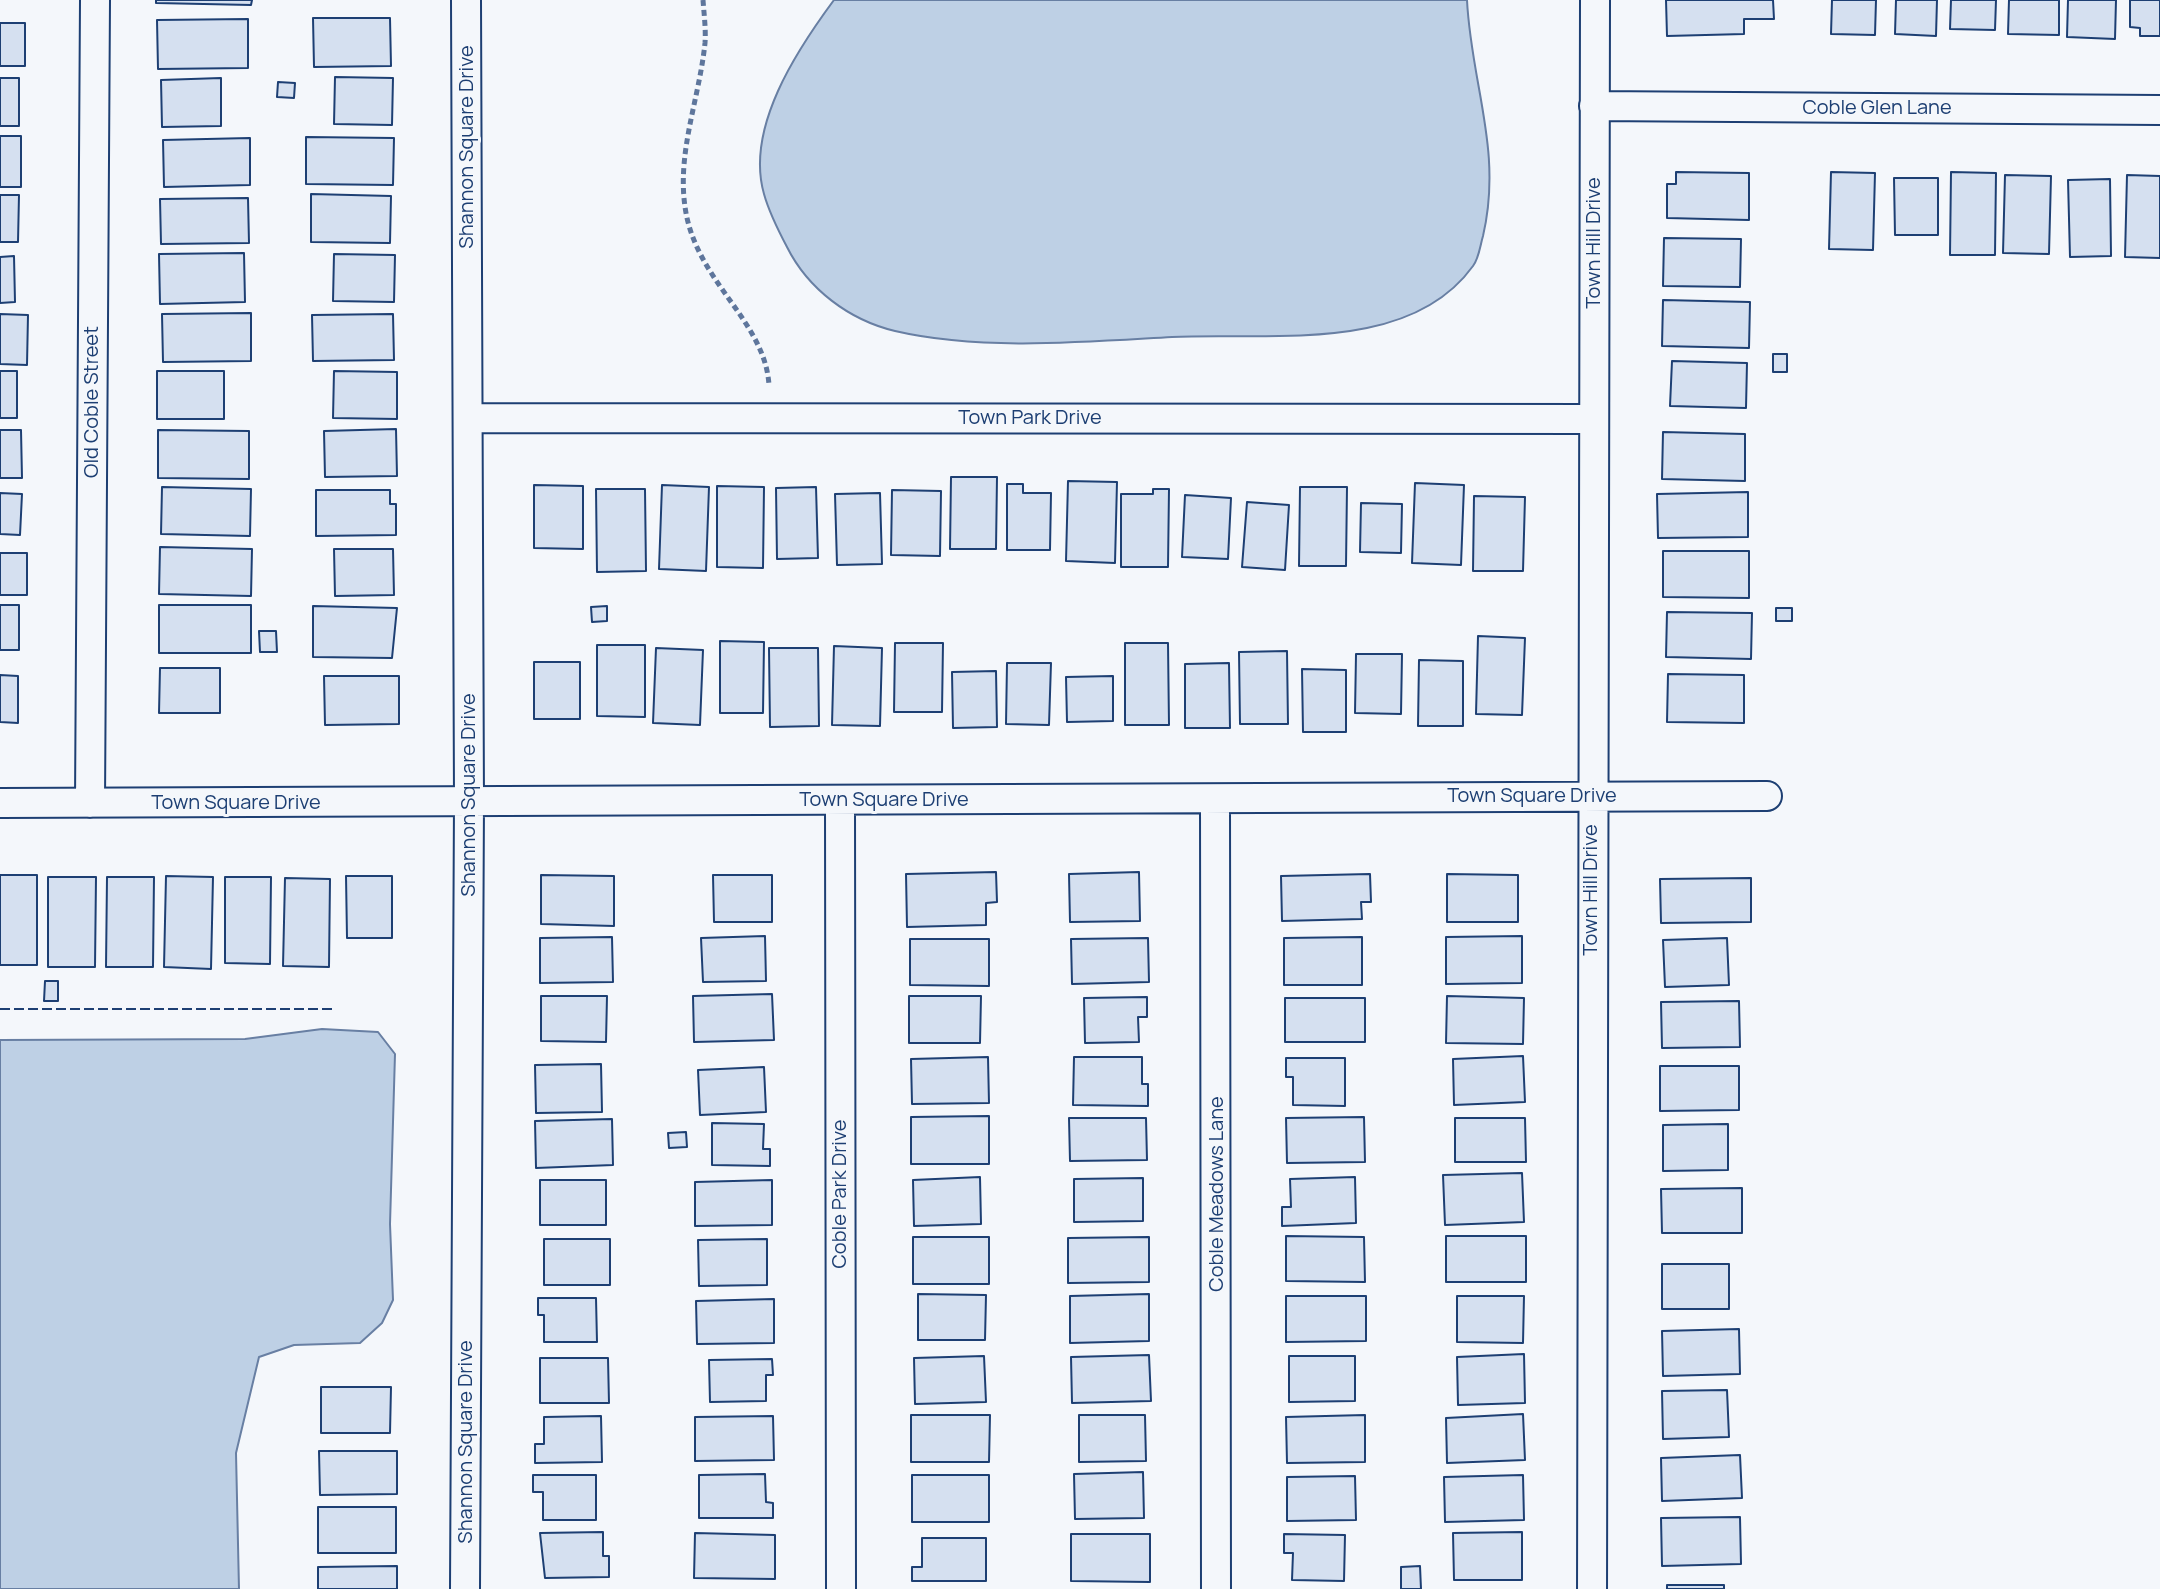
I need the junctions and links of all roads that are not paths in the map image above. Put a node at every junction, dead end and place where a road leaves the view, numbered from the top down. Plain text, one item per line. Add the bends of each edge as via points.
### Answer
1 (95, 0) edge
2 (466, 0) edge
3 (1595, 0) edge
4 (1594, 106) junction
5 (2160, 110) edge
6 (468, 418) junction
7 (1593, 419) junction
8 (1591, 795) junction
9 (1767, 796) dead end
10 (1215, 799) junction
11 (840, 800) junction
12 (469, 802) junction
13 (0, 803) edge
14 (90, 803) junction
15 (465, 1589) edge
16 (841, 1589) edge
17 (1216, 1589) edge
18 (1592, 1589) edge

1 - 14 street, Old Coble Street
2 - 6 street, Shannon Square Drive
3 - 4 street, Town Hill Drive
4 - 5 street, Coble Glen Lane
4 - 7 street, Town Hill Drive
6 - 7 street, Town Park Drive
6 - 12 street, Shannon Square Drive
7 - 8 street, Town Hill Drive
8 - 9 street, Town Square Drive
8 - 10 street, Town Square Drive
8 - 18 street, Town Hill Drive
10 - 11 street, Town Square Drive
10 - 17 street, Coble Meadows Lane
11 - 12 street, Town Square Drive
11 - 16 street, Coble Park Drive
12 - 14 street, Town Square Drive
12 - 15 street, Shannon Square Drive
13 - 14 street, Town Square Drive

